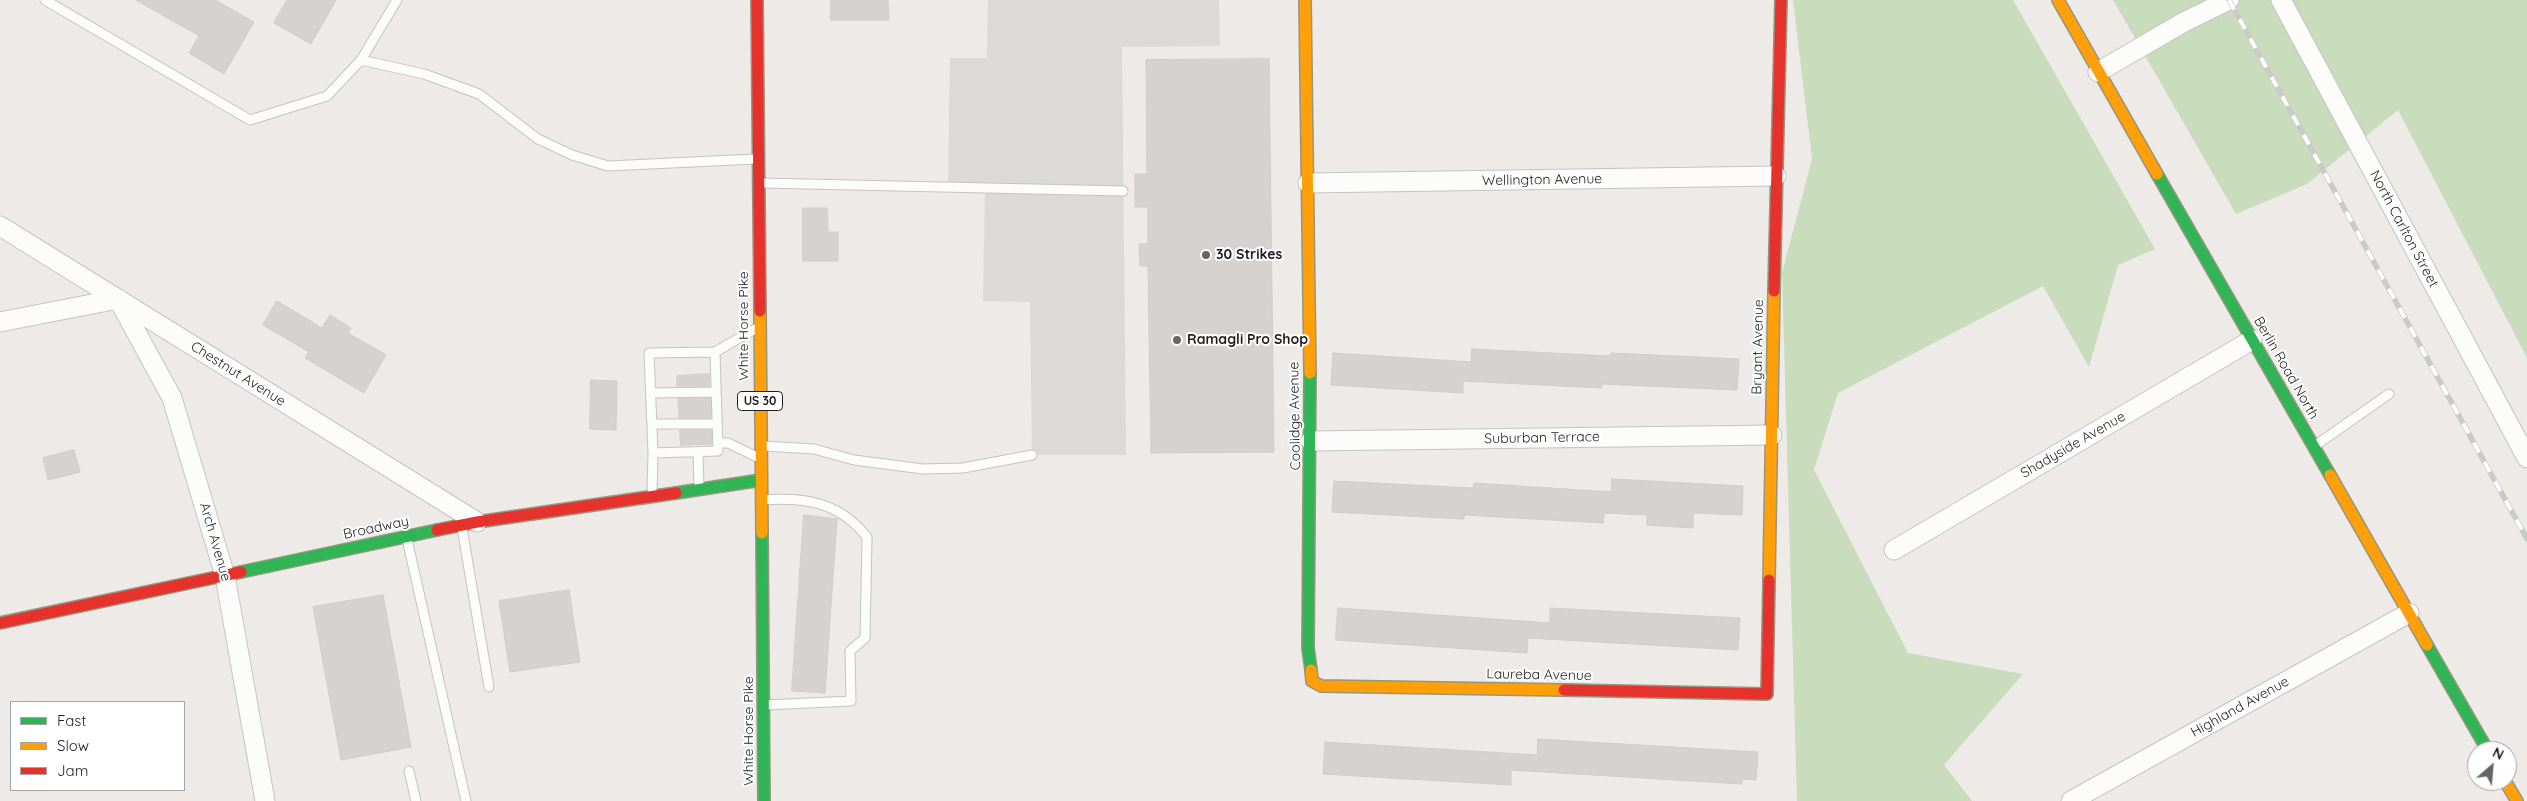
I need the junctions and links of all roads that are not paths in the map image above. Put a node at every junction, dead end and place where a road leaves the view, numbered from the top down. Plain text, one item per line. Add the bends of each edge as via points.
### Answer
1 (45, 0) edge
2 (397, 0) edge
3 (757, 0) edge
4 (1305, 0) edge
5 (1781, 0) edge
6 (2058, 0) edge
7 (2229, 0) edge
8 (2281, 0) edge
9 (361, 60) junction
10 (2098, 72) junction
11 (1776, 176) junction
12 (759, 183) junction
13 (1308, 183) junction
14 (1123, 191) dead end
15 (0, 226) edge
16 (118, 299) junction
17 (0, 322) edge
18 (759, 327) junction
19 (2252, 340) junction
20 (715, 352) junction
21 (716, 392) junction
22 (651, 393) junction
23 (2389, 394) dead end
24 (652, 424) junction
25 (718, 424) junction
26 (1772, 435) junction
27 (1311, 441) junction
28 (718, 443) junction
29 (760, 446) junction
30 (2314, 447) junction
31 (698, 452) junction
32 (653, 453) junction
33 (1032, 455) dead end
34 (760, 458) junction
35 (2527, 458) edge
36 (761, 480) junction
37 (699, 489) junction
38 (652, 496) junction
39 (763, 500) junction
40 (469, 524) junction
41 (407, 537) junction
42 (1894, 550) dead end
43 (226, 576) junction
44 (2409, 613) junction
45 (0, 623) edge
46 (1312, 681) joint
47 (489, 687) dead end
48 (1767, 694) joint
49 (764, 705) junction
50 (2482, 741) edge
51 (409, 771) dead end
52 (265, 801) edge
53 (416, 801) edge
54 (466, 801) edge
55 (764, 801) edge
56 (2071, 801) edge

1 - 9 lane via 250,120 327,96
2 - 9 lane
3 - 12 main road, White Horse Pike / US 30
4 - 13 main road, Coolidge Avenue
5 - 11 main road, Bryant Avenue
6 - 10 main road, Berlin Road North
7 - 10 street
8 - 35 street, North Carlton Street
9 - 12 lane via 424,74 479,94 538,138 581,158 608,166 758,159
10 - 19 main road, Berlin Road North
11 - 13 street, Wellington Avenue
11 - 26 main road, Bryant Avenue
12 - 14 lane
12 - 18 main road, White Horse Pike / US 30
13 - 27 main road, Coolidge Avenue
15 - 16 street, Chestnut Avenue
16 - 17 street
16 - 40 street, Chestnut Avenue
16 - 43 street, Arch Avenue via 172,398
18 - 20 lane
18 - 29 main road, White Horse Pike / US 30
19 - 30 main road, Berlin Road North
19 - 42 street, Shadyside Avenue
20 - 21 lane
20 - 22 lane via 649,353
21 - 22 lane
21 - 25 lane
22 - 24 lane
23 - 30 lane
24 - 25 lane
24 - 32 lane
25 - 28 lane
26 - 27 street, Suburban Terrace
26 - 48 main road, Bryant Avenue
27 - 46 main road, Coolidge Avenue via 1308,648
28 - 31 lane via 718,451
28 - 34 lane
29 - 33 lane via 814,449 854,460 923,469 963,468
29 - 34 main road, White Horse Pike / US 30
30 - 44 main road, Berlin Road North
31 - 32 lane
31 - 37 lane
32 - 38 lane
34 - 36 main road, White Horse Pike / US 30
36 - 37 main road, Broadway
36 - 39 main road, White Horse Pike / US 30
37 - 38 main road, Broadway
38 - 40 main road, Broadway
39 - 49 main road, White Horse Pike / US 30
39 - 49 lane via 812,502 832,507 845,513 866,537 865,638 850,651 850,702
40 - 41 main road, Broadway
40 - 47 lane
41 - 43 main road, Broadway
41 - 54 lane
43 - 45 main road, Broadway
43 - 52 street, Arch Avenue
44 - 50 main road, Berlin Road North
44 - 56 street, Highland Avenue
46 - 48 main road, Laureba Avenue via 1321,686
49 - 55 main road, White Horse Pike / US 30
51 - 53 lane

